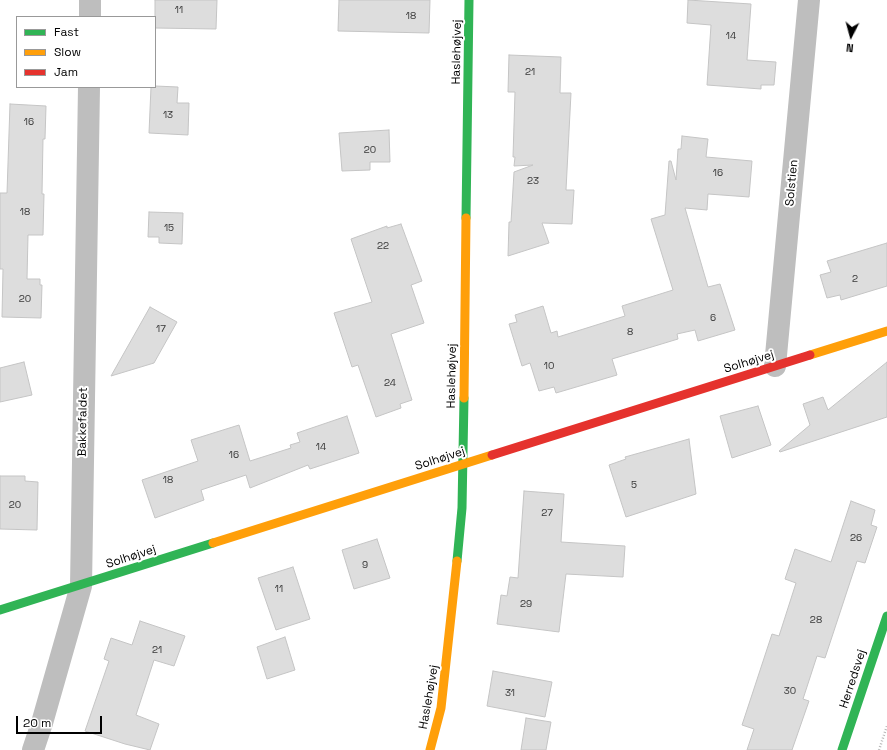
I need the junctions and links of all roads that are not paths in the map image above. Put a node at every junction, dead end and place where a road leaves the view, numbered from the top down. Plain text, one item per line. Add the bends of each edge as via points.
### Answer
1 (90, 0) edge
2 (469, 0) edge
3 (809, 0) edge
4 (90, 16) edge
5 (89, 88) edge
6 (887, 331) edge
7 (775, 366) junction
8 (463, 464) junction
9 (81, 586) junction
10 (0, 610) edge
11 (887, 616) edge
12 (33, 750) edge
13 (430, 750) edge
14 (842, 750) edge

1 - 4 street
2 - 8 street, Haslehøjvej
3 - 7 street, Solstien
5 - 9 street, Bakkefaldet
6 - 7 street, Solhøjvej
7 - 8 street, Solhøjvej
8 - 9 street, Solhøjvej
8 - 13 street, Haslehøjvej via 454,598 441,708
9 - 10 street, Solhøjvej
9 - 12 street, Bakkefaldet
11 - 14 street, Herredsvej

